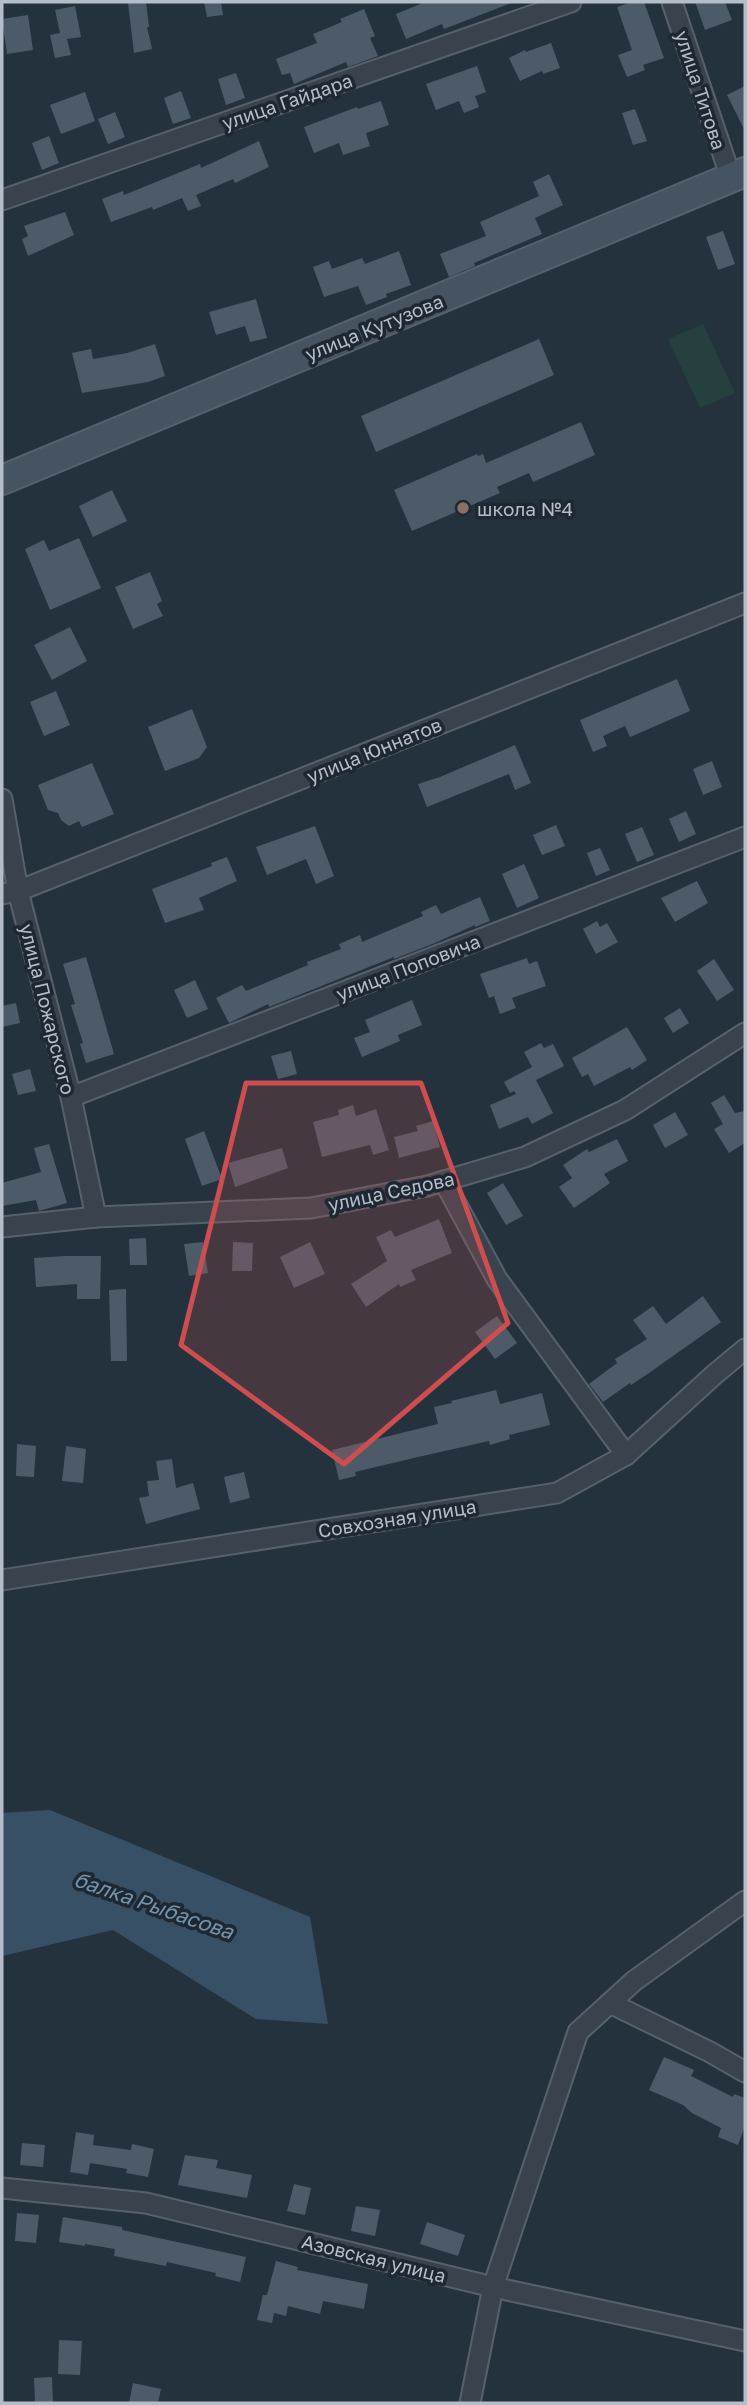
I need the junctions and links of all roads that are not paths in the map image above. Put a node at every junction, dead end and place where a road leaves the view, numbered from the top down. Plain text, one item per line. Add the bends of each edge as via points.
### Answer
1 (571, 2) edge
2 (672, 2) edge
3 (738, 175) edge
4 (2, 200) edge
5 (2, 480) edge
6 (745, 603) edge
7 (2, 799) edge
8 (745, 837) edge
9 (10, 893) edge
10 (745, 1033) edge
11 (71, 1097) junction
12 (444, 1181) junction
13 (96, 1217) junction
14 (2, 1227) edge
15 (745, 1349) edge
16 (626, 1455) junction
17 (2, 1580) edge
18 (745, 1900) edge
19 (610, 2003) junction
20 (745, 2072) edge
21 (2, 2188) edge
22 (494, 2287) junction
23 (745, 2341) edge
24 (470, 2403) edge

1 - 4 street, улица Гайдара
2 - 3 street, улица Титова
3 - 5 main road, улица Кутузова
6 - 9 street, улица Юннатов
7 - 9 street, улица Пожарского
8 - 11 street, улица Поповича
9 - 11 street, улица Пожарского
10 - 12 street, улица Седова via 625,1110 525,1157
11 - 13 street, улица Пожарского
12 - 13 street, улица Седова via 311,1208
12 - 16 street via 497,1279
13 - 14 street, улица Седова
15 - 16 street, Совхозная улица
16 - 17 street, Совхозная улица via 556,1493
18 - 19 street
19 - 20 street
19 - 22 street via 578,2032
21 - 22 street, Азовская улица via 146,2203
22 - 23 street, Азовская улица
22 - 24 street

